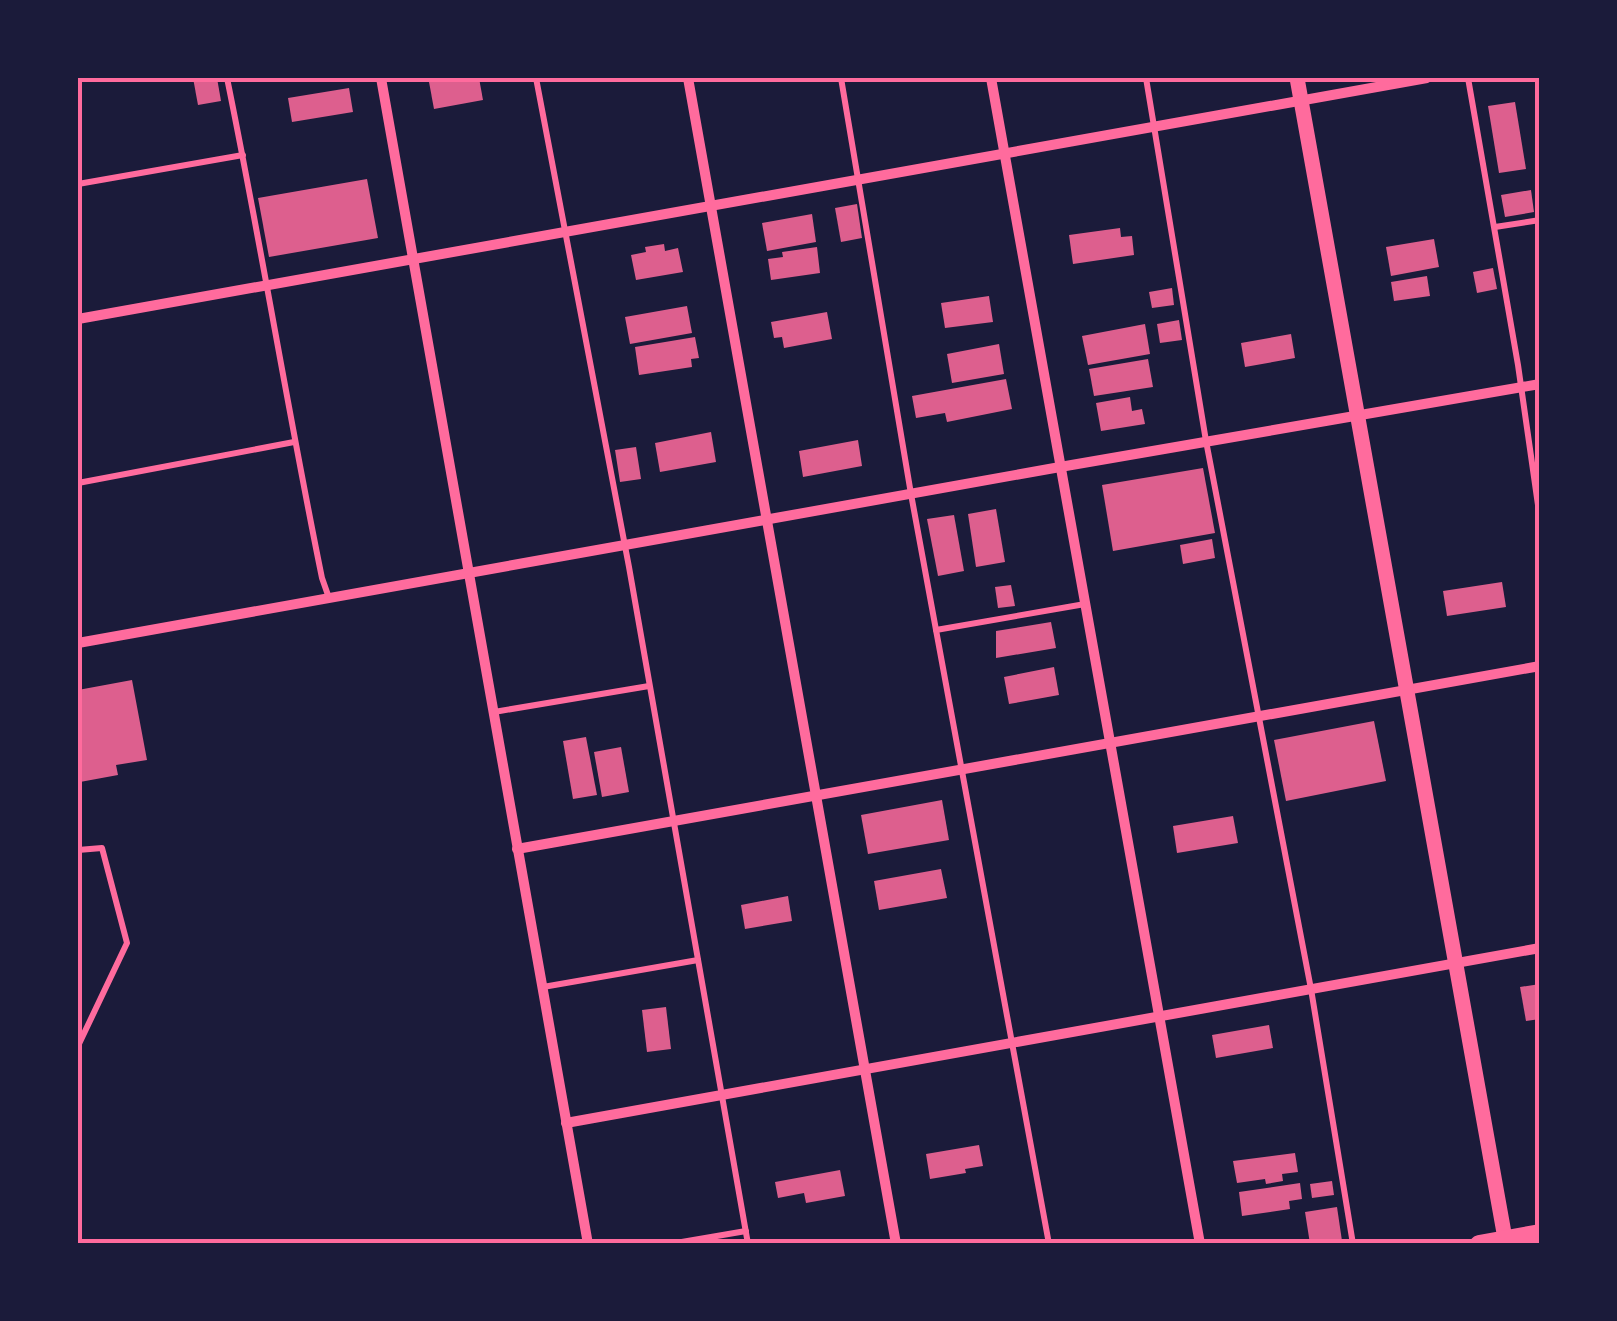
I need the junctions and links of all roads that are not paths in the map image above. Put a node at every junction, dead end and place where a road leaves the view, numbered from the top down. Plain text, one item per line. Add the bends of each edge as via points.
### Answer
1 (228, 78) edge
2 (381, 78) edge
3 (536, 78) edge
4 (688, 78) edge
5 (841, 78) edge
6 (990, 78) edge
7 (1146, 78) edge
8 (1297, 78) edge
9 (1427, 78) edge
10 (1468, 78) edge
11 (1301, 100) junction
12 (1155, 126) junction
13 (1004, 154) junction
14 (243, 155) junction
15 (859, 180) junction
16 (78, 184) edge
17 (710, 206) junction
18 (1540, 220) edge
19 (1495, 228) junction
20 (565, 232) junction
21 (413, 259) junction
22 (269, 285) junction
23 (78, 319) edge
24 (1540, 384) edge
25 (1521, 388) junction
26 (1358, 415) junction
27 (1206, 441) junction
28 (294, 442) junction
29 (1060, 466) junction
30 (78, 483) edge
31 (911, 494) junction
32 (766, 519) junction
33 (1540, 519) edge
34 (624, 544) junction
35 (468, 572) junction
36 (329, 598) junction
37 (1085, 604) junction
38 (936, 630) junction
39 (78, 643) edge
40 (1540, 666) edge
41 (650, 686) junction
42 (1406, 689) junction
43 (493, 712) junction
44 (1259, 716) junction
45 (1110, 743) junction
46 (962, 770) junction
47 (817, 796) junction
48 (674, 821) junction
49 (517, 849) junction
50 (78, 850) edge
51 (1540, 948) edge
52 (699, 960) junction
53 (1456, 963) junction
54 (542, 987) junction
55 (1310, 989) junction
56 (1159, 1017) junction
57 (1013, 1044) junction
58 (78, 1046) edge
59 (866, 1070) junction
60 (723, 1095) junction
61 (566, 1123) junction
62 (746, 1231) junction
63 (1540, 1233) edge
64 (1506, 1241) edge
65 (588, 1244) edge
66 (670, 1244) edge
67 (748, 1244) edge
68 (896, 1244) edge
69 (1049, 1244) edge
70 (1200, 1244) edge
71 (1353, 1244) edge
72 (1479, 1244) edge

1 - 14 lane
2 - 21 street
3 - 20 lane
4 - 17 street
5 - 15 lane
6 - 13 street
7 - 12 lane
8 - 11 street
9 - 11 street
10 - 19 lane
11 - 12 street
11 - 26 street
12 - 13 street
12 - 27 lane
13 - 15 street
13 - 29 street
14 - 16 lane
14 - 22 lane
15 - 17 street
15 - 31 lane
17 - 20 street
17 - 32 street
18 - 19 lane
19 - 25 lane
20 - 21 street
20 - 34 lane
21 - 22 street
21 - 35 street
22 - 23 street
22 - 28 lane
24 - 25 street
25 - 26 street
25 - 33 lane
26 - 27 street
26 - 42 street
27 - 29 street
27 - 44 lane
28 - 30 lane
28 - 36 lane
29 - 31 street
29 - 37 street
31 - 32 street
31 - 38 lane
32 - 34 street
32 - 47 street
34 - 35 street
34 - 41 lane
35 - 36 street
35 - 43 street
36 - 39 street
37 - 38 lane
37 - 45 street
38 - 46 lane
40 - 42 street
41 - 43 lane
41 - 48 lane
42 - 44 street
42 - 53 street
43 - 49 street
44 - 45 street
44 - 55 lane
45 - 46 street
45 - 56 street
46 - 47 street
46 - 57 lane
47 - 48 street
47 - 59 street
48 - 49 street
48 - 52 lane
49 - 54 street
50 - 58 lane via 102,848 128,944
51 - 53 street
52 - 54 lane
52 - 60 lane
53 - 55 street
53 - 64 street
54 - 61 street
55 - 56 street
55 - 71 lane
56 - 57 street
56 - 70 street
57 - 59 street
57 - 69 lane
59 - 60 street
59 - 68 street
60 - 61 street
60 - 62 lane
61 - 65 street
62 - 66 lane
62 - 67 lane
63 - 64 main road
64 - 72 main road

